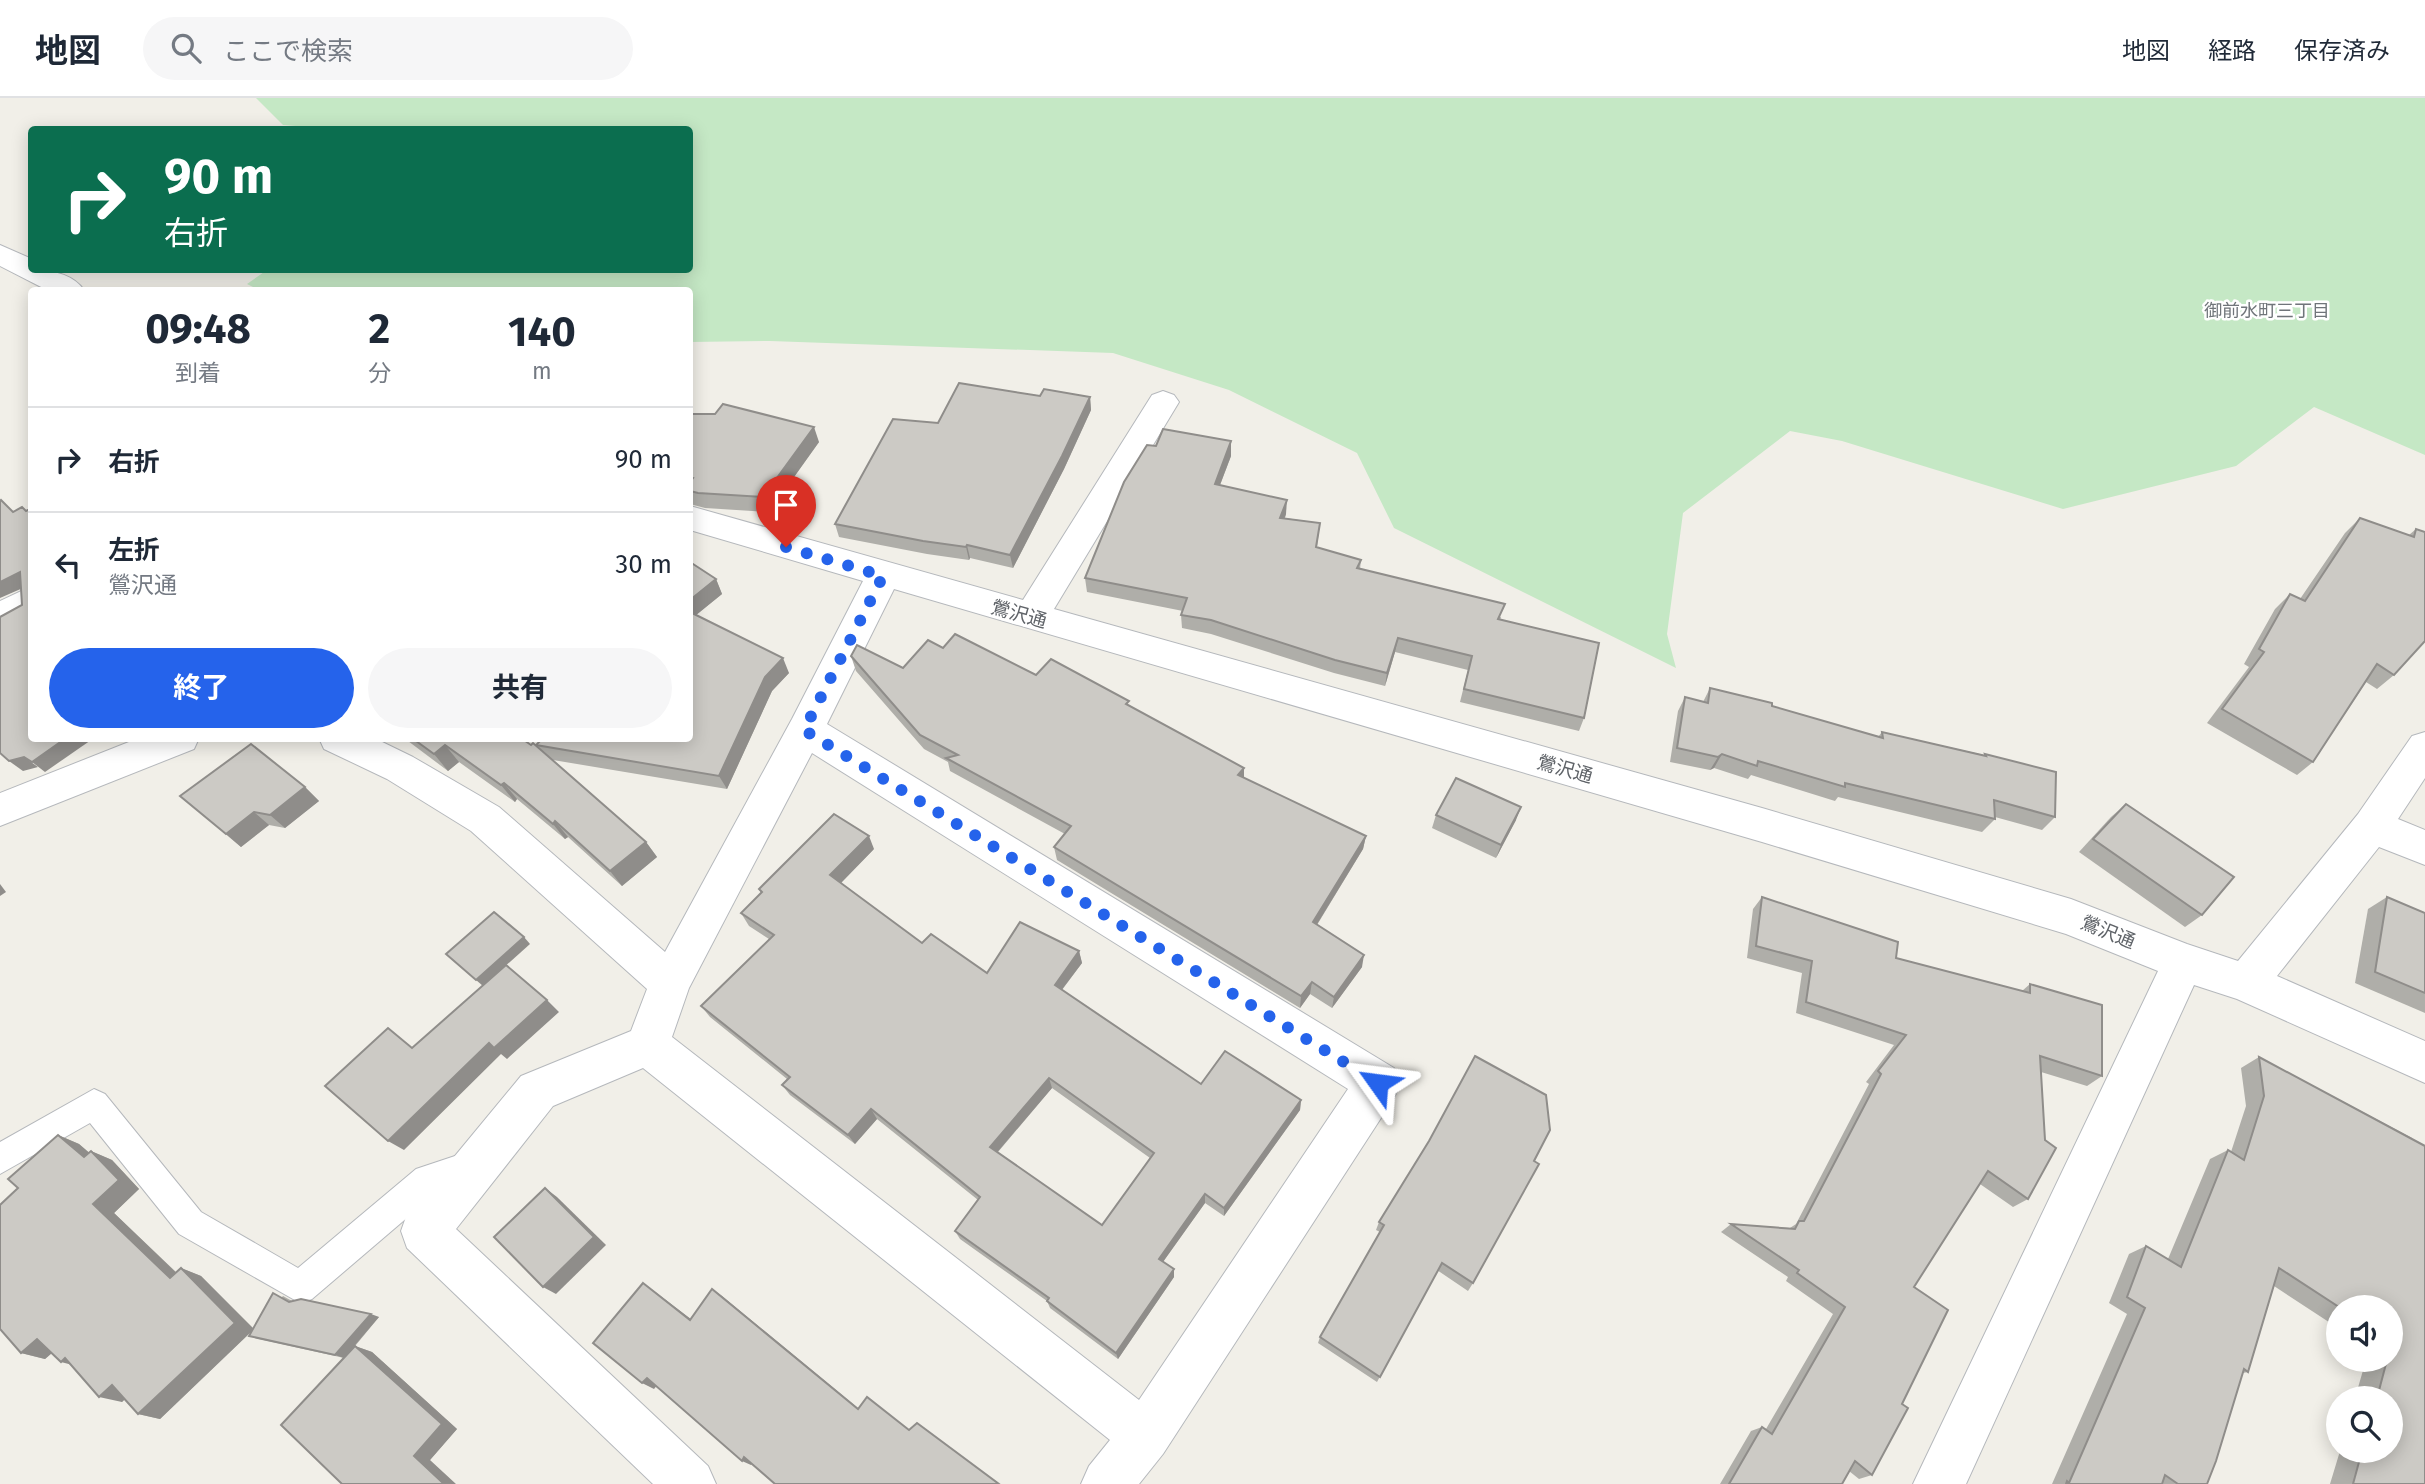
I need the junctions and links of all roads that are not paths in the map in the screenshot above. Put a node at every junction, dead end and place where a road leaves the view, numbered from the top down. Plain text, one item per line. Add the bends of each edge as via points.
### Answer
1 (0, 254) edge
2 (28, 269) edge
3 (36, 273) edge
4 (63, 287) edge
5 (1163, 402) dead end
6 (693, 519) edge
7 (883, 576) junction
8 (28, 601) edge
9 (1031, 617) junction
10 (0, 618) edge
11 (804, 730) junction
12 (171, 742) edge
13 (345, 742) edge
14 (2425, 747) edge
15 (1, 808) edge
16 (2372, 826) junction
17 (2425, 848) edge
18 (2183, 962) junction
19 (670, 983) junction
20 (2246, 983) junction
21 (648, 1045) junction
22 (2425, 1062) edge
23 (0, 1159) edge
24 (479, 1164) junction
25 (1145, 1436) junction
26 (690, 1484) edge
27 (1107, 1484) edge
28 (1939, 1484) edge

1 - 2 street
3 - 4 street
5 - 9 street
6 - 7 street, 鶯沢通
7 - 9 street, 鶯沢通
7 - 11 street
8 - 10 street
9 - 18 street, 鶯沢通 via 2057,913
11 - 19 street
11 - 25 street via 1378,1083
12 - 15 street
13 - 19 street via 400,768 485,819
14 - 16 street
16 - 17 street
16 - 20 street
18 - 20 street, 鶯沢通
18 - 28 street
19 - 21 street
20 - 22 street, 鶯沢通
21 - 24 street via 537,1091
21 - 25 street
23 - 24 lane via 94,1104 190,1223 300,1287 427,1180
24 - 26 street via 424,1231
25 - 27 street

